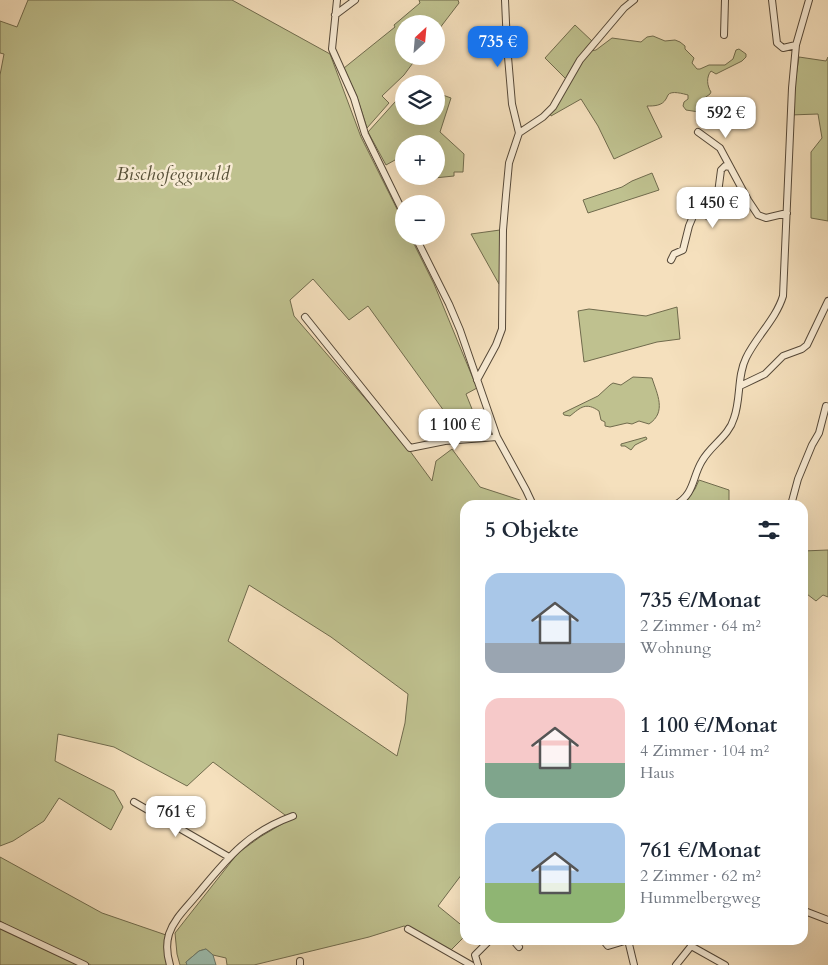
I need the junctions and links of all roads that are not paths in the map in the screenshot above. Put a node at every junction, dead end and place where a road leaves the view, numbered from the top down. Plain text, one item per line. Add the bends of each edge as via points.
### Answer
1 (337, 0) edge
2 (354, 0) edge
3 (505, 0) edge
4 (634, 0) edge
5 (725, 0) edge
6 (772, 0) edge
7 (809, 0) edge
8 (335, 16) junction
9 (724, 35) dead end
10 (796, 45) junction
11 (698, 132) dead end
12 (519, 133) junction
13 (730, 167) junction
14 (395, 196) edge
15 (787, 213) junction
16 (420, 245) edge
17 (671, 260) dead end
18 (828, 301) edge
19 (305, 317) dead end
20 (477, 380) junction
21 (740, 386) junction
22 (826, 406) dead end
23 (497, 437) junction
24 (531, 500) edge
25 (681, 500) edge
26 (792, 500) edge
27 (134, 802) dead end
28 (293, 816) dead end
29 (229, 857) junction
30 (808, 912) edge
31 (828, 920) edge
32 (0, 925) edge
33 (408, 929) dead end
34 (485, 945) edge
35 (629, 945) edge
36 (691, 946) joint
37 (85, 965) edge
38 (170, 965) edge
39 (471, 965) edge
40 (478, 965) edge
41 (634, 965) edge
42 (676, 965) edge
43 (725, 965) edge

1 - 8 street
2 - 8 street
3 - 12 street via 512,104
4 - 12 street via 580,60 553,108
5 - 9 street
6 - 10 street via 777,43 783,48
7 - 10 street
8 - 14 street via 332,49 354,98 365,134
10 - 15 street
11 - 13 street via 720,148
12 - 20 street via 509,163 506,195 502,329
13 - 15 street via 758,215 766,218
13 - 17 street via 724,166 721,170 714,218 700,211 694,214 683,250 674,254
15 - 21 street via 783,296 746,357
16 - 20 street via 449,304
18 - 21 street via 807,345 782,356 765,374
19 - 23 street via 410,448 445,441
20 - 23 street
21 - 25 street via 731,426 702,460 694,483
22 - 26 street via 820,434 812,445
23 - 24 street
27 - 29 street
28 - 29 street via 253,836
29 - 38 street via 173,925 168,942
30 - 31 street
32 - 37 street
33 - 39 street
34 - 40 street via 475,955
35 - 41 street
36 - 42 street
36 - 43 street

